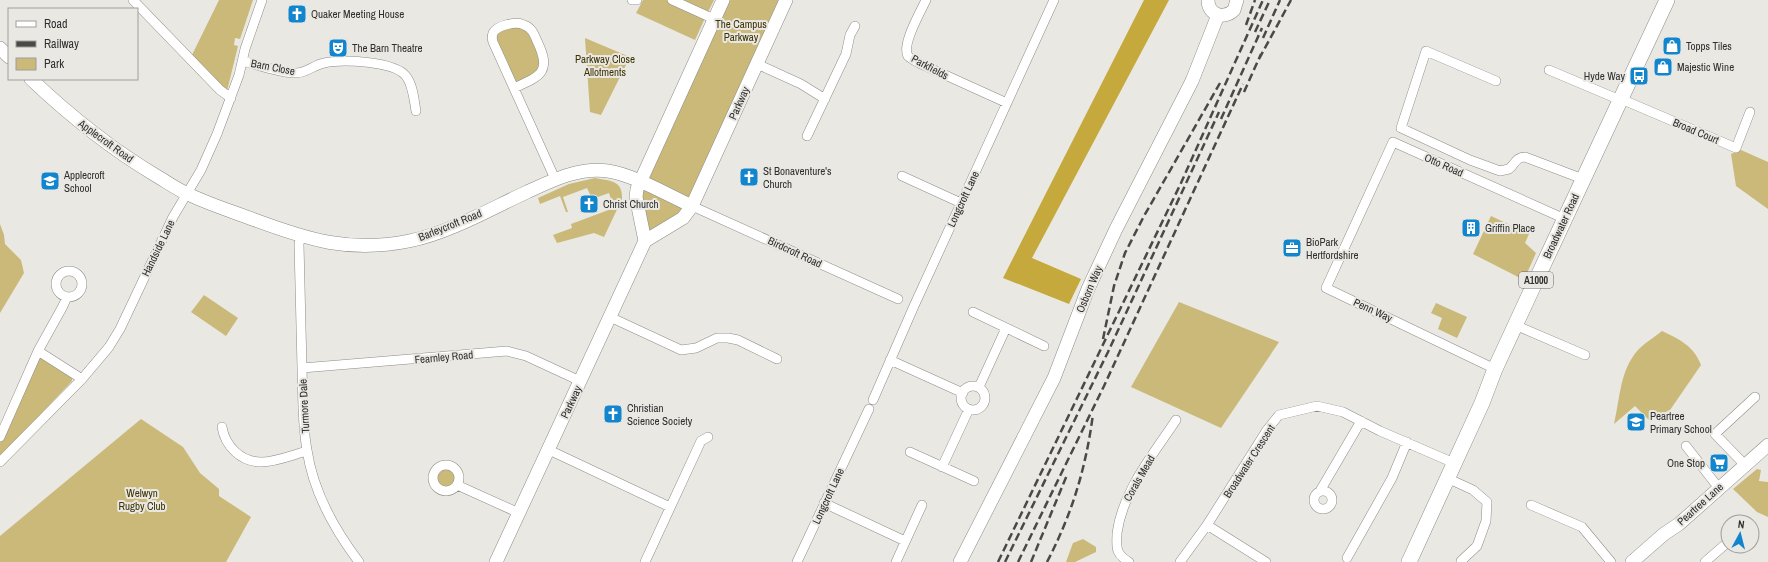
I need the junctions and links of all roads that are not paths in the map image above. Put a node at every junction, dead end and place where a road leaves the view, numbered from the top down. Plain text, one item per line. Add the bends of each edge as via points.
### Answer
1 (133, 0) edge
2 (262, 0) edge
3 (632, 0) edge
4 (637, 0) edge
5 (672, 0) edge
6 (723, 0) edge
7 (786, 0) edge
8 (926, 0) edge
9 (1054, 0) edge
10 (1208, 0) edge
11 (1237, 0) edge
12 (1667, 0) edge
13 (1218, 15) junction
14 (714, 19) junction
15 (855, 26) dead end
16 (0, 48) edge
17 (8, 56) edge
18 (242, 61) junction
19 (757, 64) junction
20 (1549, 70) dead end
21 (31, 80) edge
22 (1496, 81) dead end
23 (514, 88) junction
24 (232, 98) junction
25 (825, 99) junction
26 (1620, 99) junction
27 (1007, 104) junction
28 (416, 111) dead end
29 (1750, 112) dead end
30 (806, 136) dead end
31 (902, 176) dead end
32 (555, 179) junction
33 (1583, 179) junction
34 (640, 182) junction
35 (187, 194) junction
36 (961, 203) junction
37 (692, 206) junction
38 (1361, 212) joint
39 (1565, 219) junction
40 (301, 236) junction
41 (645, 241) junction
42 (67, 297) dead end
43 (898, 299) dead end
44 (973, 312) dead end
45 (610, 317) junction
46 (1515, 325) junction
47 (1006, 328) junction
48 (1044, 346) dead end
49 (38, 351) junction
50 (1585, 355) dead end
51 (777, 359) dead end
52 (890, 360) junction
53 (302, 368) junction
54 (1495, 369) junction
55 (82, 379) junction
56 (580, 381) junction
57 (979, 387) junction
58 (963, 393) junction
59 (1755, 397) dead end
60 (873, 400) dead end
61 (869, 409) dead end
62 (969, 409) junction
63 (1176, 420) dead end
64 (1360, 421) junction
65 (222, 427) dead end
66 (0, 437) edge
67 (708, 437) dead end
68 (1407, 442) junction
69 (1768, 445) edge
70 (1686, 446) dead end
71 (549, 450) junction
72 (307, 451) junction
73 (910, 452) dead end
74 (0, 462) edge
75 (1454, 463) junction
76 (1745, 465) junction
77 (942, 466) junction
78 (1447, 478) junction
79 (974, 482) dead end
80 (458, 485) dead end
81 (1718, 488) junction
82 (1320, 492) dead end
83 (824, 503) junction
84 (922, 505) dead end
85 (1531, 505) dead end
86 (670, 507) junction
87 (519, 513) junction
88 (1207, 525) junction
89 (905, 541) junction
90 (1720, 549) edge
91 (1347, 558) dead end
92 (1461, 561) edge
93 (1635, 561) edge
94 (359, 562) edge
95 (496, 562) edge
96 (645, 562) edge
97 (797, 562) edge
98 (896, 562) edge
99 (960, 562) edge
100 (1129, 562) edge
101 (1180, 562) edge
102 (1266, 562) edge
103 (1409, 562) edge
104 (1612, 562) edge
105 (1705, 562) edge

1 - 24 street via 220,90
2 - 18 street, Handside Lane
3 - 4 street
5 - 14 street
6 - 14 street
7 - 19 street, Parkway
8 - 27 street, Parkfields via 909,38 906,50 908,56
9 - 27 street, Longcroft Lane
10 - 13 street via 1211,10
11 - 13 street via 1231,13
12 - 26 main road, Broadwater Road / A1000
13 - 99 street, Osborn Way via 1192,81 1088,289 1054,378
14 - 34 street
15 - 25 street via 850,35 846,54
16 - 17 street
18 - 24 street, Handside Lane
18 - 28 street, Barn Close via 293,73 335,62 392,66 402,72 408,80
19 - 25 street via 801,84
19 - 37 street, Parkway
20 - 26 street
21 - 35 street, Applecroft Road via 114,148
22 - 33 street via 1426,52 1401,128 1500,171 1509,169 1516,159 1525,157
23 - 23 street via 492,36 496,30 517,22 532,30 543,54 544,65 534,80
23 - 32 street
24 - 35 street, Handside Lane via 201,170
25 - 30 street
26 - 29 street, Broad Court via 1736,148
26 - 33 main road, Broadwater Road / A1000
27 - 36 street, Longcroft Lane
31 - 36 street
32 - 34 street, Barleycroft Road via 573,173 598,170 616,173
32 - 40 street, Barleycroft Road via 454,225 410,241 363,246
33 - 39 main road, Broadwater Road / A1000
34 - 37 street
34 - 41 street via 636,197
35 - 40 street, Barleycroft Road
35 - 55 street, Handside Lane via 167,229 120,329 109,347
36 - 52 street, Longcroft Lane
37 - 41 street, Parkway via 683,218
37 - 43 street, Birdcroft Road
38 - 39 street, Otto Road via 1393,142
38 - 54 street, Penn Way via 1326,288
39 - 46 main road, Broadwater Road / A1000
40 - 53 street, Turmore Dale via 299,244
41 - 45 street, Parkway
42 - 49 street
44 - 47 street
45 - 51 street via 681,350 696,348 717,338 728,338 738,340
45 - 56 street, Parkway
46 - 50 street
46 - 54 main road, Broadwater Road / A1000
47 - 48 street
47 - 57 street
49 - 55 street
49 - 66 street
52 - 58 street
52 - 60 street, Longcroft Lane
53 - 56 street, Fearnley Road via 507,352 526,356
53 - 72 street, Turmore Dale
54 - 75 main road, Broadwater Road / A1000
55 - 74 street, Handside Lane
56 - 71 street, Parkway
57 - 58 street via 968,387
57 - 62 street via 985,397 983,405 977,409
58 - 62 street via 962,400
59 - 76 street via 1716,434
61 - 83 street, Longcroft Lane
62 - 77 street
63 - 100 street, Corals Mead via 1134,483 1122,511 1117,548 1122,557
64 - 68 street, Broadwater Crescent
64 - 82 street
64 - 88 street, Broadwater Crescent via 1343,412 1317,406 1279,416 1267,430
65 - 72 street via 233,450 253,461 268,461
67 - 86 street via 701,441
68 - 75 street, Broadwater Crescent
68 - 91 street via 1392,478
69 - 76 street, Peartree Lane
70 - 81 street
71 - 86 street
71 - 87 street, Parkway
72 - 94 street, Turmore Dale via 314,479 327,512 345,544
73 - 77 street
75 - 78 main road, Broadwater Road / A1000
76 - 81 street, Peartree Lane
77 - 79 street
78 - 92 street via 1473,490 1487,502 1486,521 1478,546
78 - 103 main road, Broadwater Road / A1000
80 - 87 street
81 - 93 street, Peartree Lane
83 - 89 street
83 - 97 street, Longcroft Lane
84 - 89 street
85 - 104 street via 1582,527
86 - 96 street
87 - 95 street, Parkway
88 - 101 street, Broadwater Crescent
88 - 102 street
89 - 98 street
90 - 105 street

